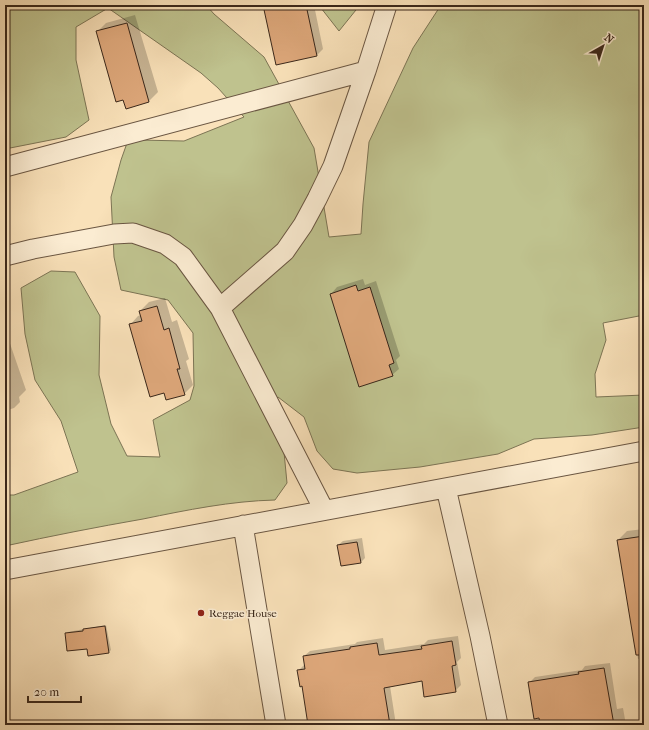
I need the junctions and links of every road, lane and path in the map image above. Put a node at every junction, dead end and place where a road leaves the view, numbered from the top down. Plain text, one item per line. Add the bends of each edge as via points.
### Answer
1 (387, 5) edge
2 (366, 71) junction
3 (5, 167) edge
4 (5, 256) edge
5 (220, 308) junction
6 (644, 451) edge
7 (446, 488) junction
8 (324, 510) junction
9 (243, 526) junction
10 (5, 570) edge
11 (276, 725) edge
12 (498, 725) edge

1 - 2 street
2 - 3 street
2 - 5 street via 333,166 303,225 285,251
4 - 5 street via 133,232 165,244 183,257
5 - 8 street
6 - 7 street
7 - 8 street
7 - 12 street
8 - 9 street
9 - 10 street
9 - 11 street

